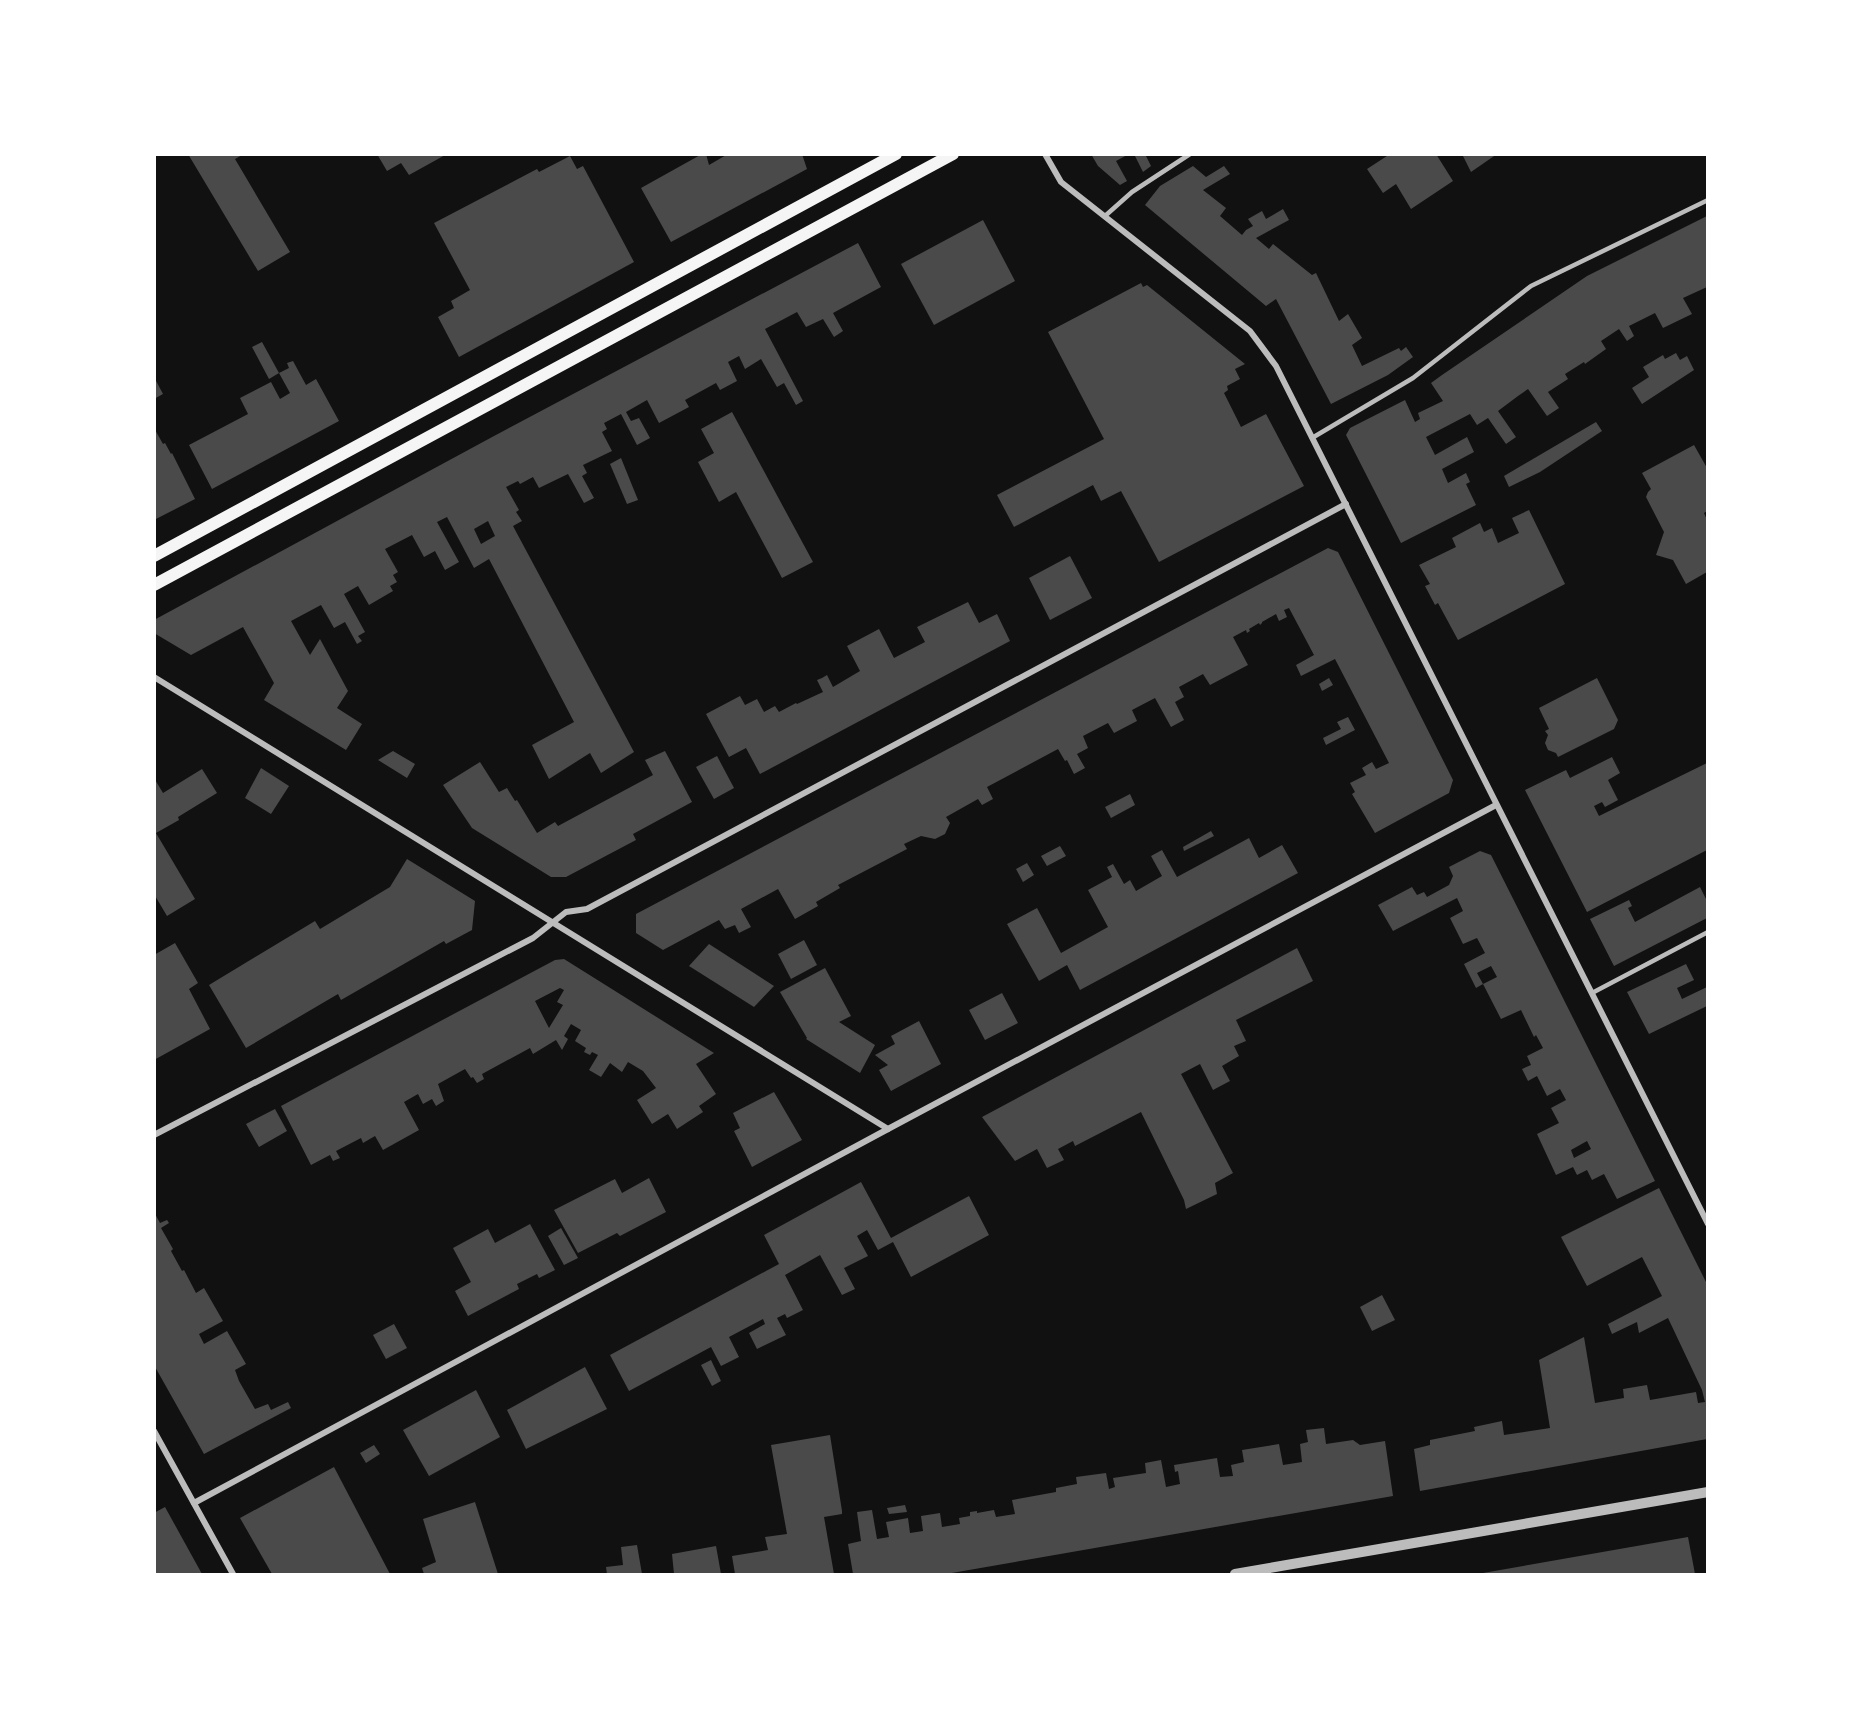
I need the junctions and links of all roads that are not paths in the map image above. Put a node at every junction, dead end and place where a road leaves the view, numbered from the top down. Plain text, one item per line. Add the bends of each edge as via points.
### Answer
1 (896, 154) edge
2 (953, 154) edge
3 (1045, 154) edge
4 (1190, 154) edge
5 (1707, 200) edge
6 (1105, 216) junction
7 (1312, 438) junction
8 (1346, 504) junction
9 (154, 556) edge
10 (154, 585) edge
11 (154, 677) edge
12 (1496, 805) junction
13 (553, 921) junction
14 (1707, 932) edge
15 (1592, 993) junction
16 (888, 1129) junction
17 (154, 1135) edge
18 (1707, 1224) edge
19 (154, 1431) edge
20 (1707, 1492) edge
21 (194, 1503) junction
22 (233, 1575) edge
23 (1235, 1575) edge

1 - 9 main road
2 - 10 main road
3 - 6 street via 1061,182
4 - 6 lane via 1132,192
5 - 7 lane via 1531,286 1413,378
6 - 7 street via 1250,332 1276,366
7 - 8 street
8 - 12 street
8 - 13 street via 587,909 566,912
11 - 13 street
12 - 15 street
12 - 16 street
13 - 16 street
13 - 17 street via 533,938
14 - 15 lane
15 - 18 street
16 - 21 street
19 - 21 street
20 - 23 street
21 - 22 street

